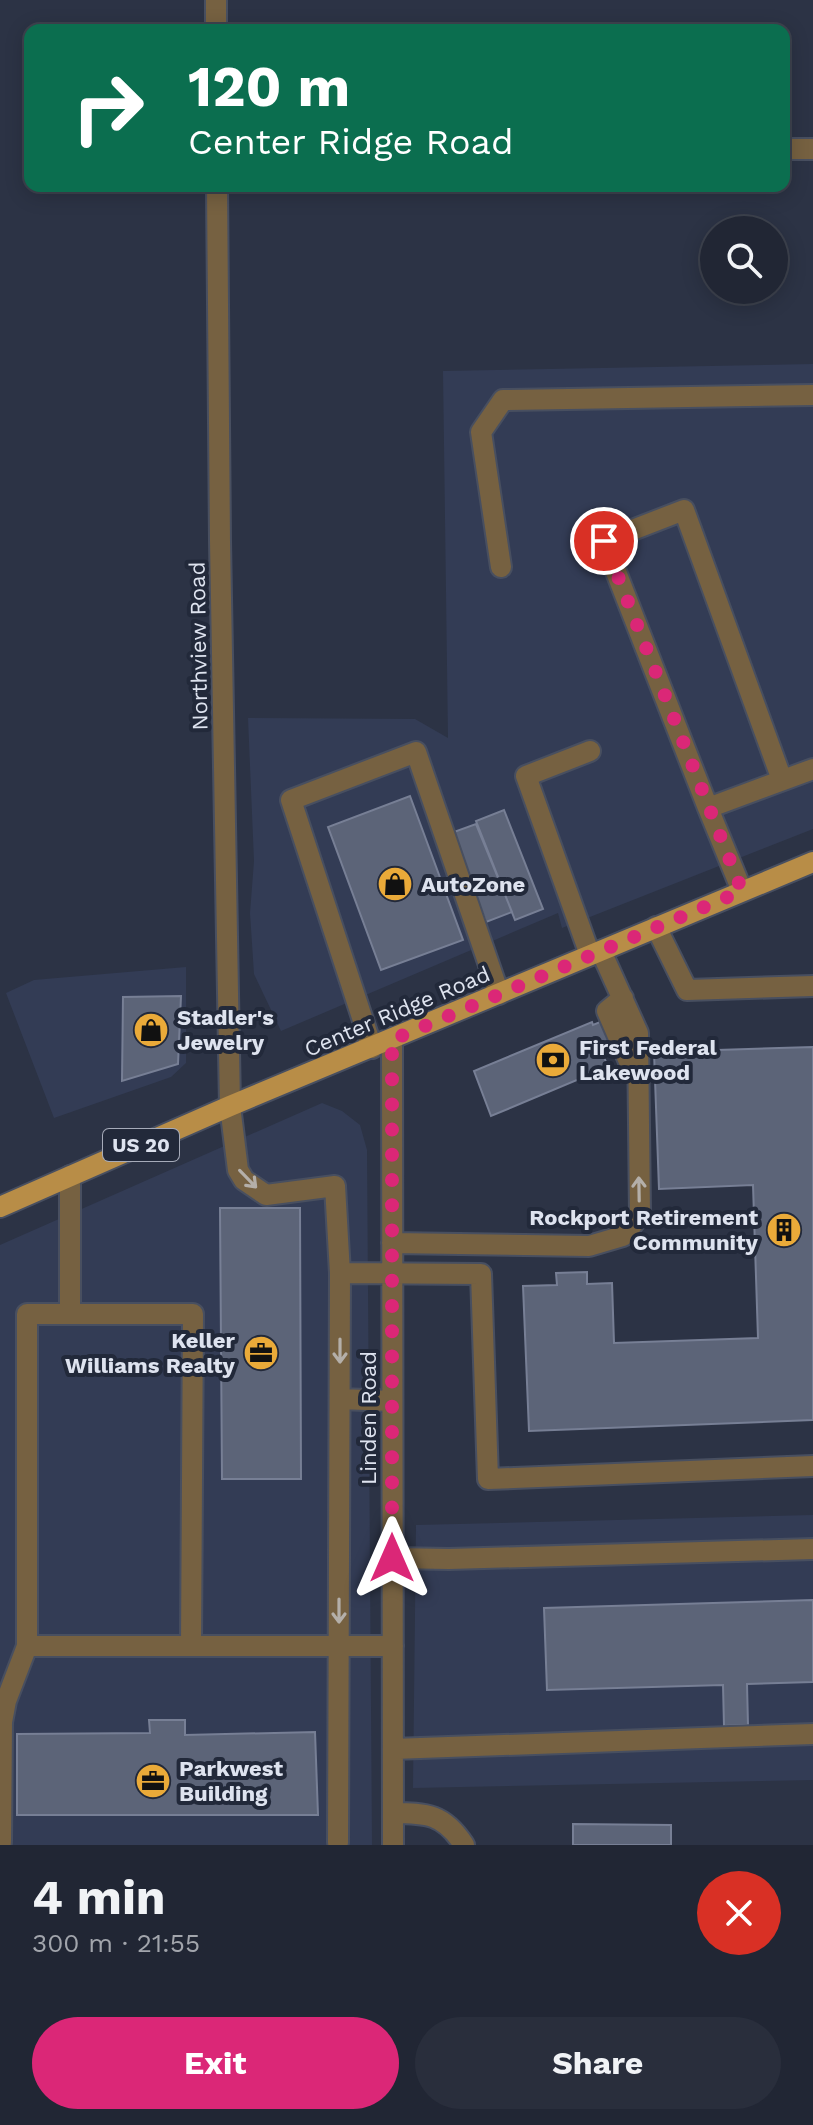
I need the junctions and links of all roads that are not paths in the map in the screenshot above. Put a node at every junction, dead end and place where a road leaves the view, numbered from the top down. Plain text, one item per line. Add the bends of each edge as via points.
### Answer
1 (216, 0) edge
2 (216, 24) edge
3 (790, 149) edge
4 (813, 149) edge
5 (217, 192) edge
6 (813, 395) edge
7 (501, 567) dead end
8 (590, 751) dead end
9 (813, 769) edge
10 (782, 780) junction
11 (708, 808) junction
12 (813, 862) edge
13 (742, 891) junction
14 (656, 927) junction
15 (596, 953) junction
16 (813, 986) edge
17 (499, 994) junction
18 (392, 1040) junction
19 (372, 1048) junction
20 (230, 1106) junction
21 (70, 1176) junction
22 (0, 1207) edge
23 (392, 1243) junction
24 (340, 1273) junction
25 (392, 1274) junction
26 (70, 1314) junction
27 (340, 1399) junction
28 (392, 1401) junction
29 (813, 1466) edge
30 (813, 1549) edge
31 (392, 1558) junction
32 (191, 1645) junction
33 (339, 1645) junction
34 (27, 1646) junction
35 (393, 1646) junction
36 (813, 1734) edge
37 (393, 1749) junction
38 (393, 1813) junction
39 (1, 1842) edge
40 (338, 1842) dead end
41 (393, 1845) edge
42 (464, 1845) edge

1 - 2 street
3 - 4 street
5 - 20 street, Northview Road
6 - 7 street via 503,400 481,432
8 - 15 street via 526,776
9 - 10 street
10 - 11 street
10 - 11 street via 684,510 604,541
11 - 13 street
12 - 13 main road, Center Ridge Road / US 20
13 - 14 main road, Center Ridge Road / US 20
14 - 15 main road, Center Ridge Road / US 20
14 - 16 street via 687,990
15 - 17 main road, Center Ridge Road / US 20
23 -> 15 street via 589,1246 623,1236 640,1215 638,1033
17 - 18 main road, Center Ridge Road / US 20
17 - 19 street via 416,752 291,800
18 - 19 main road, Center Ridge Road / US 20
18 - 23 street, Linden Road
19 - 20 main road, Center Ridge Road / US 20
20 - 21 main road, Center Ridge Road / US 20
20 -> 24 street, Northview Road via 238,1170 244,1180 266,1195 335,1186
21 - 22 main road, Center Ridge Road / US 20
21 - 26 street
23 - 25 street, Linden Road
24 - 25 street
24 -> 27 street
25 - 28 street, Linden Road
25 - 29 street via 481,1274 488,1479
26 - 32 street via 193,1314
26 - 34 street via 27,1314
27 - 28 street
27 -> 33 street
28 - 31 street, Linden Road
30 - 31 street
31 - 35 street, Linden Road
32 - 33 street
32 - 34 street
33 - 35 street
33 - 40 street
34 - 39 street via 2,1722
35 - 37 street, Linden Road
36 - 37 street
37 - 38 street, Linden Road
38 - 41 street, Linden Road
38 - 42 street via 429,1813 456,1832

